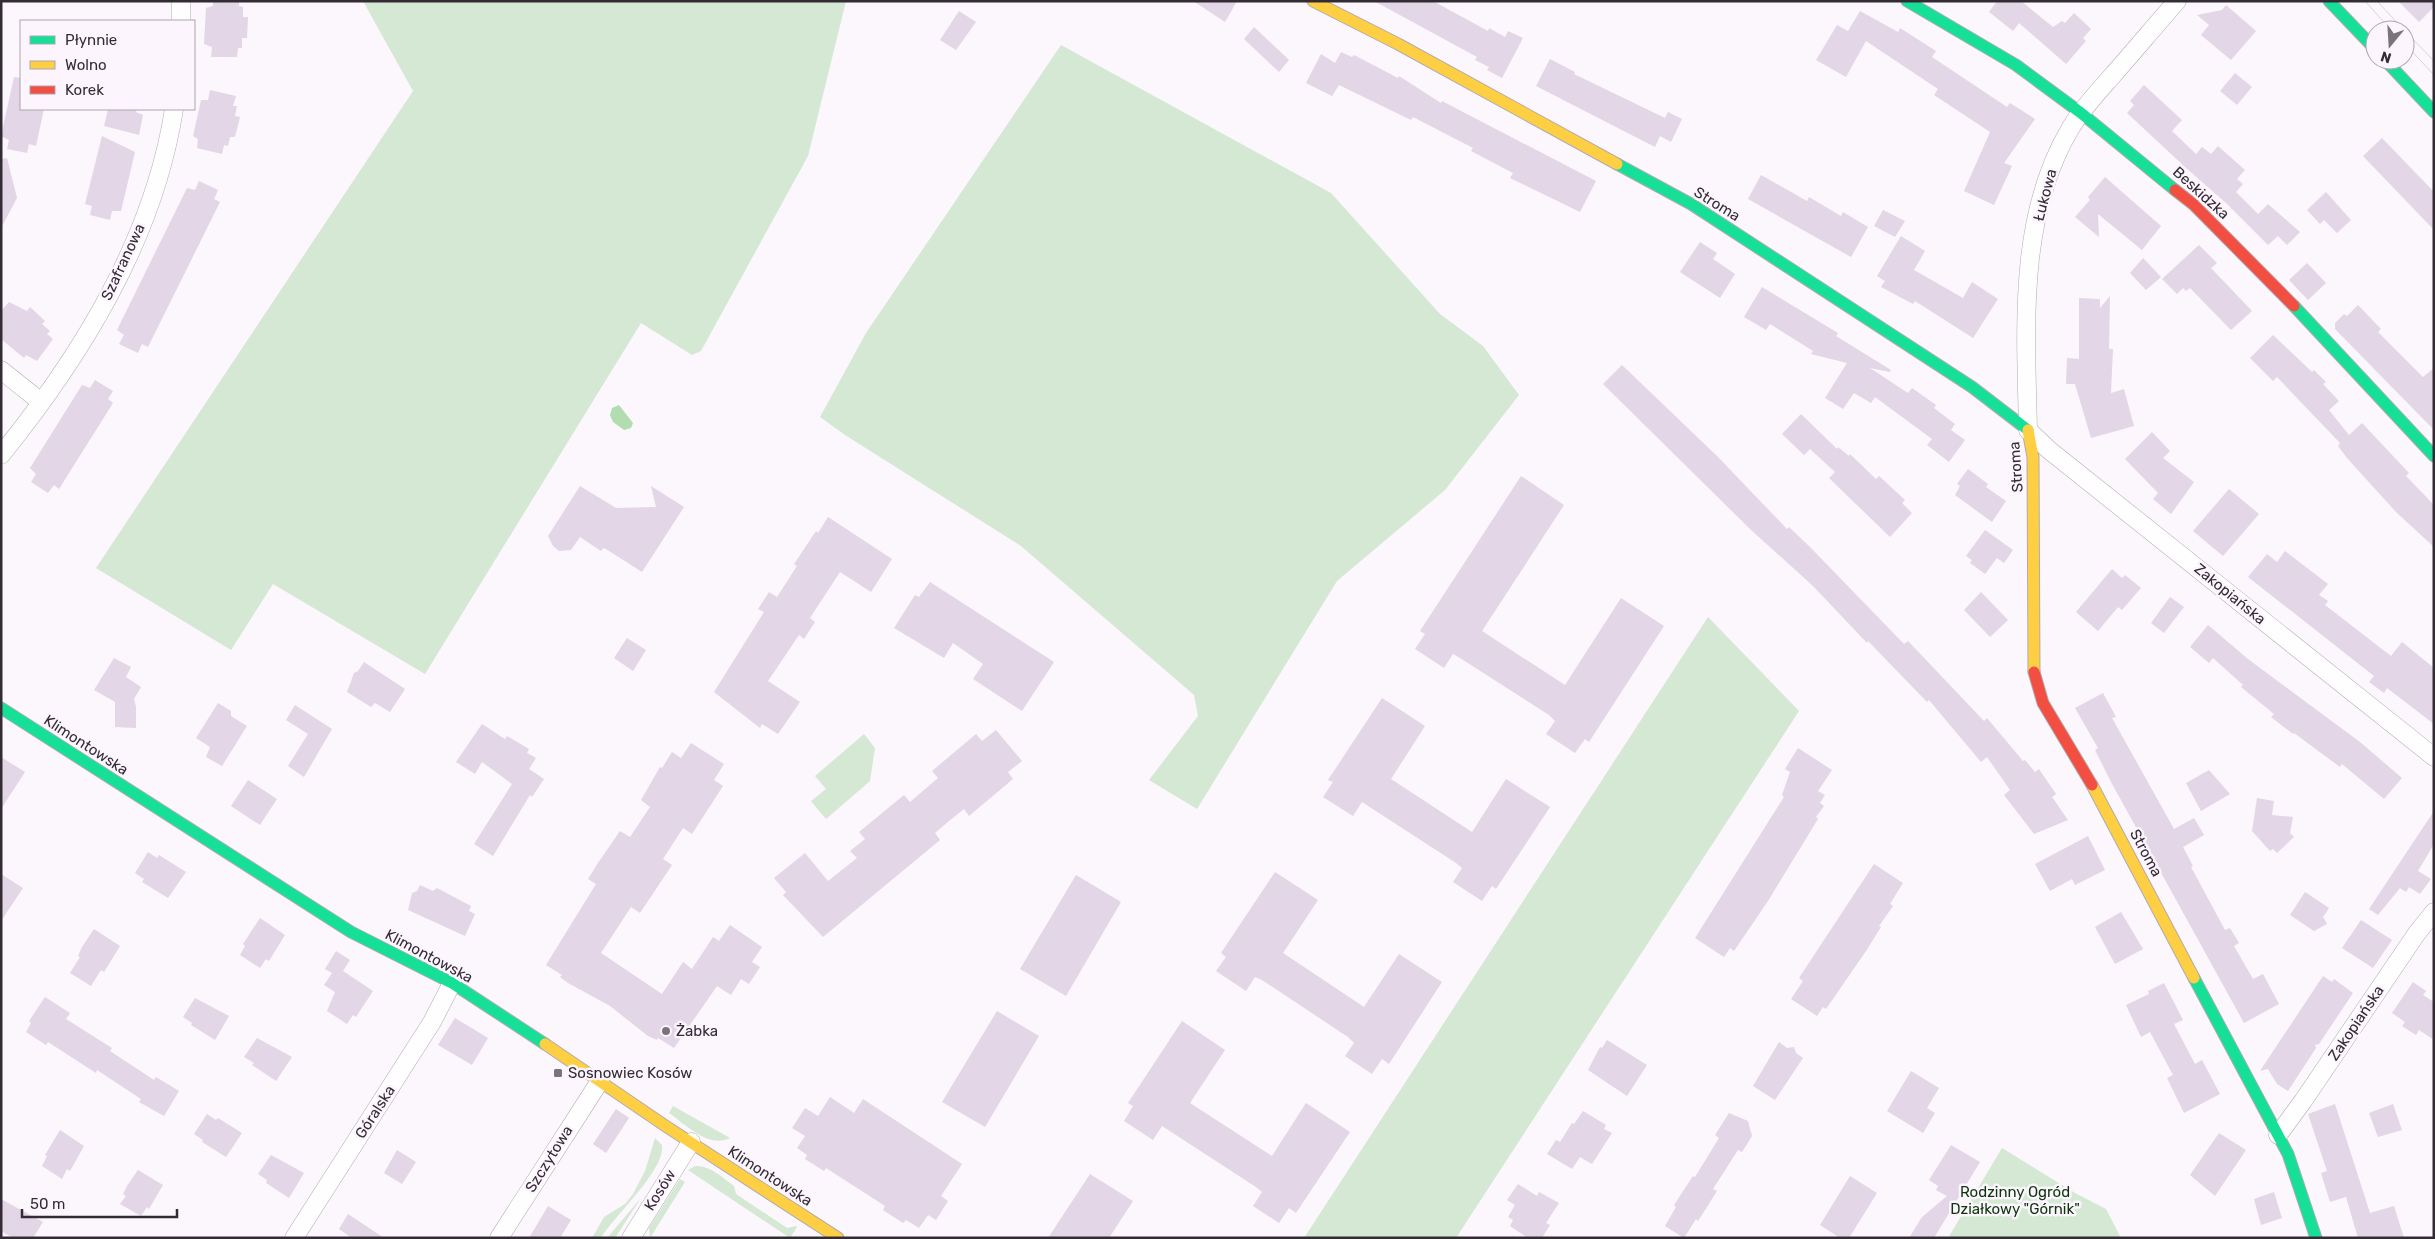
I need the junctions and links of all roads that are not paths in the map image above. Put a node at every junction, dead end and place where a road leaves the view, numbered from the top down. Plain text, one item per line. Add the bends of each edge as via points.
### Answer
1 (181, 1) edge
2 (1313, 1) edge
3 (1907, 1) edge
4 (2176, 1) edge
5 (2329, 1) edge
6 (182, 20) edge
7 (2365, 39) edge
8 (2395, 70) edge
9 (174, 110) edge
10 (2081, 112) junction
11 (2434, 112) edge
12 (1, 370) edge
13 (42, 402) junction
14 (2028, 430) junction
15 (1, 455) edge
16 (2434, 456) edge
17 (1, 708) edge
18 (2434, 757) edge
19 (2434, 912) edge
20 (452, 983) junction
21 (600, 1081) junction
22 (2278, 1134) junction
23 (691, 1142) junction
24 (294, 1238) edge
25 (500, 1238) edge
26 (631, 1238) edge
27 (838, 1238) edge
28 (2316, 1238) edge

1 - 6 street
2 - 14 street, Stroma via 1691,204 1972,387
3 - 10 street, Beskidzka via 2016,65
4 - 10 street, Łukowa
5 - 7 street
8 - 11 street
9 - 13 street, Szafranowa via 168,146 130,252 76,353
10 - 14 street, Łukowa via 2053,164 2039,210 2026,315
10 - 16 street, Beskidzka via 2193,204 2296,308
12 - 13 street
13 - 15 street, Szafranowa
14 - 18 street, Zakopiańska
14 - 22 street, Stroma via 2033,457 2032,644 2034,676 2043,703 2086,772
17 - 20 street, Klimontowska via 351,932
19 - 22 street, Zakopiańska
20 - 21 street, Klimontowska
20 - 24 street, Góralska via 432,1022
21 - 23 street, Klimontowska
21 - 25 street, Szczytowa
22 - 28 street, Stroma via 2288,1154
23 - 26 street, Kosów
23 - 27 street, Klimontowska

